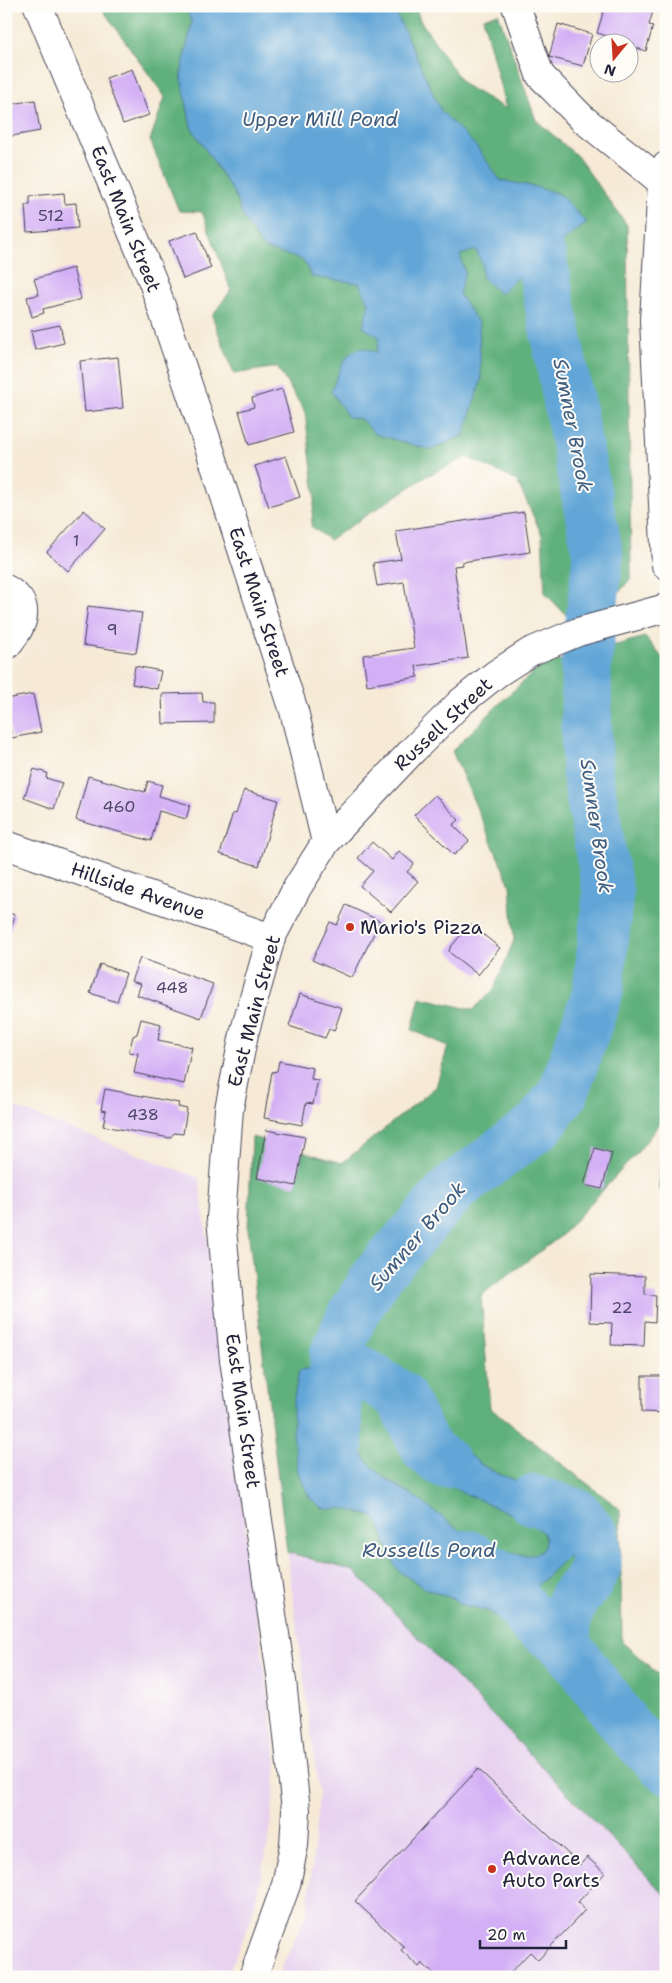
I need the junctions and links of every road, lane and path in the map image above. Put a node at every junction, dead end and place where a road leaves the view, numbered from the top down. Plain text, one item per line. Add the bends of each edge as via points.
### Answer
1 (38, 6) edge
2 (516, 6) edge
3 (664, 174) edge
4 (666, 565) edge
5 (6, 589) edge
6 (666, 608) edge
7 (6, 646) edge
8 (326, 842) junction
9 (6, 845) edge
10 (271, 938) junction
11 (253, 1977) edge

1 - 8 main road, East Main Street via 156,291 294,711
2 - 3 main road via 540,75 583,119
3 - 4 main road via 654,320
5 - 7 main road via 20,601 24,615 18,633
6 - 8 main road, Russell Street via 578,632 530,652 496,674 461,702
8 - 10 main road, East Main Street
9 - 10 main road, Hillside Avenue
10 - 11 main road, East Main Street via 244,1034 229,1109 221,1218 234,1360 282,1681 296,1810 294,1845 286,1885

